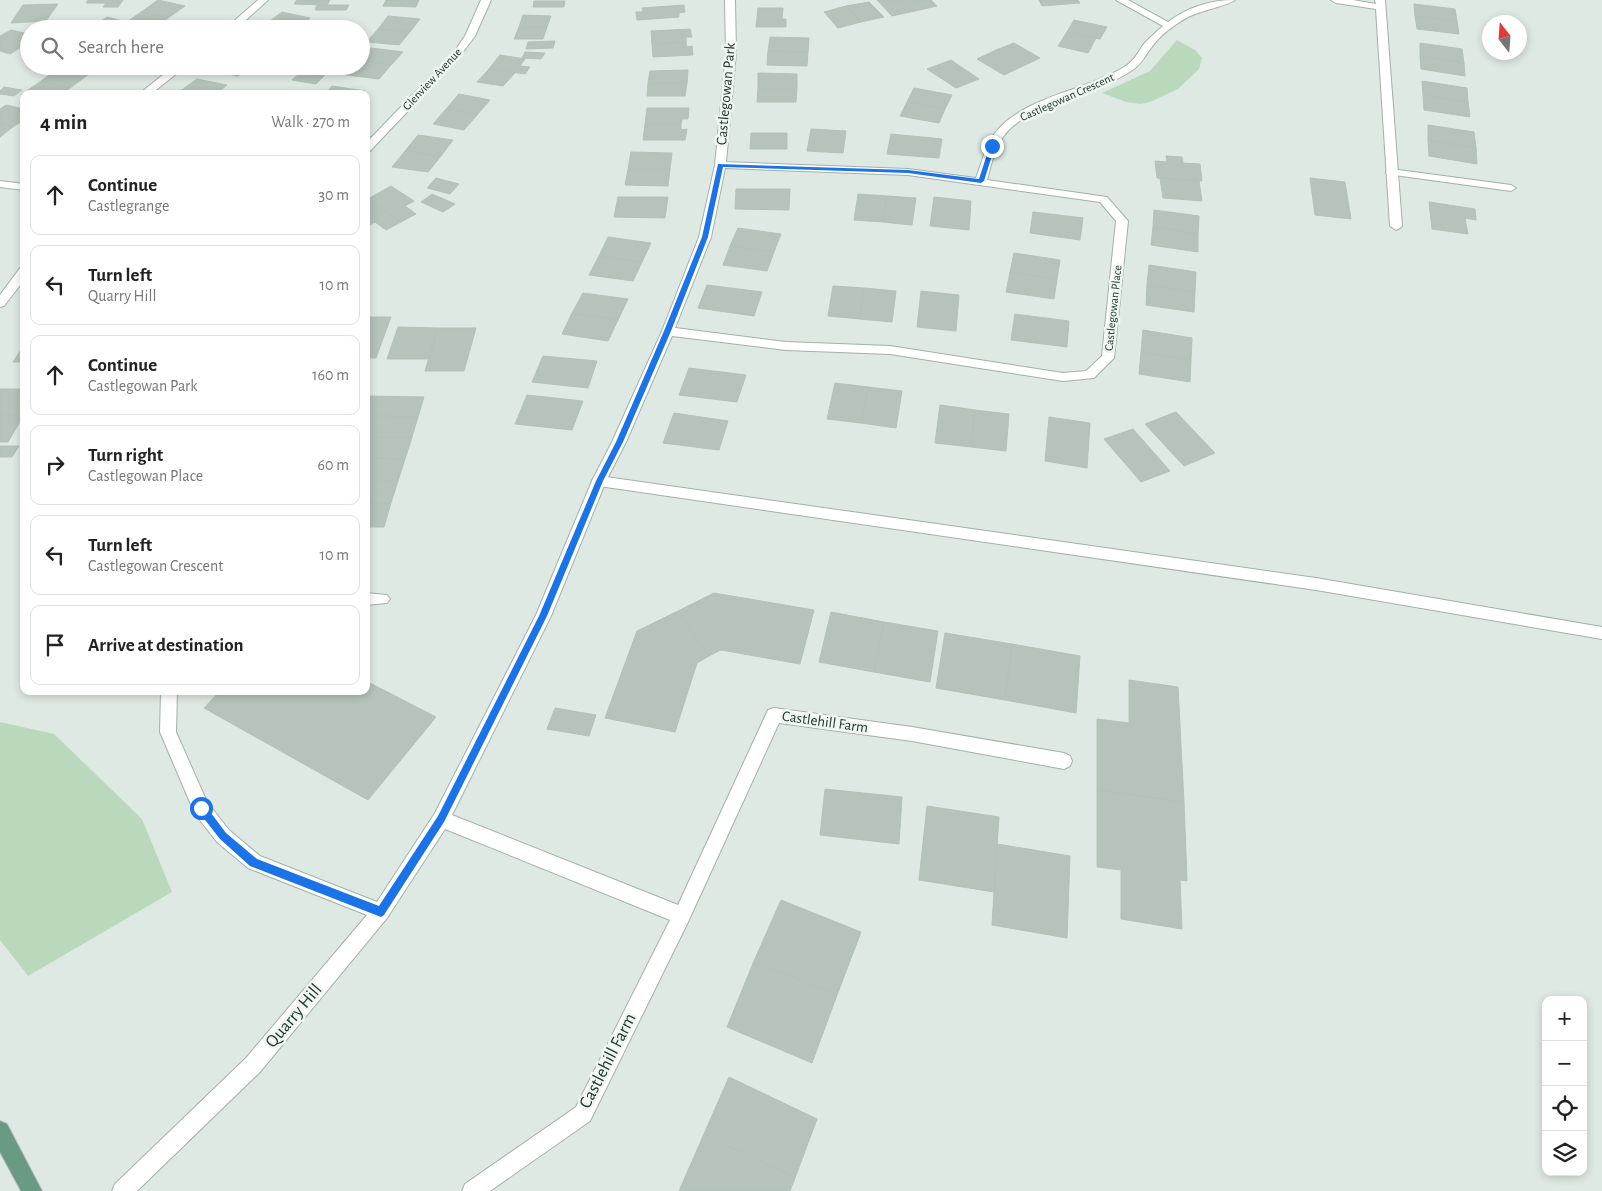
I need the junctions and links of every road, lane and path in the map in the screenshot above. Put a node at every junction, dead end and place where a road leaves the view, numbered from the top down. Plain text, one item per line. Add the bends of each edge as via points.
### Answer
1 (263, 0) edge
2 (486, 0) edge
3 (730, 0) edge
4 (1121, 0) edge
5 (1230, 0) edge
6 (1336, 0) edge
7 (1380, 4) edge
8 (240, 20) edge
9 (1170, 26) junction
10 (169, 75) edge
11 (149, 90) edge
12 (370, 145) edge
13 (720, 165) junction
14 (1391, 172) junction
15 (981, 181) junction
16 (0, 184) edge
17 (20, 186) edge
18 (1511, 188) dead end
19 (1396, 226) dead end
20 (20, 276) edge
21 (0, 304) edge
22 (668, 331) junction
23 (599, 481) junction
24 (370, 599) edge
25 (382, 599) dead end
26 (1602, 633) edge
27 (169, 695) edge
28 (1064, 761) dead end
29 (441, 819) junction
30 (381, 912) junction
31 (682, 916) junction
32 (0, 1131) edge
33 (32, 1191) edge
34 (122, 1191) edge
35 (472, 1191) edge

1 - 8 street
2 - 12 street, Glenview Avenue via 470,36 457,54
3 - 13 street, Castlegowan Park via 731,53
4 - 9 street
5 - 9 street, Castlegowan Crescent via 1202,6
6 - 7 street
7 - 14 street
9 - 15 street, Castlegowan Crescent via 1148,45 1136,63 1112,77 1018,118 1002,131 992,146
10 - 11 street
13 - 15 street, Castlegowan Place via 908,172
13 - 22 street, Castlegowan Park via 705,237
14 - 18 street
14 - 19 street
15 - 22 street, Castlegowan Place via 1103,199 1122,222 1108,358 1089,375 1063,377 890,350 786,346
16 - 17 street
20 - 21 street
22 - 23 street, Castlegowan Park
23 - 26 street via 1316,584
23 - 29 street, Castlegowan Park via 543,616
24 - 25 street
27 - 30 street via 168,732 201,808 223,836 254,862
28 - 31 street, Castlehill Farm via 912,734 774,715
29 - 30 street, Quarry Hill
29 - 31 street
30 - 34 street, Quarry Hill via 253,1065
31 - 35 street, Castlehill Farm via 582,1114
32 - 33 main road

